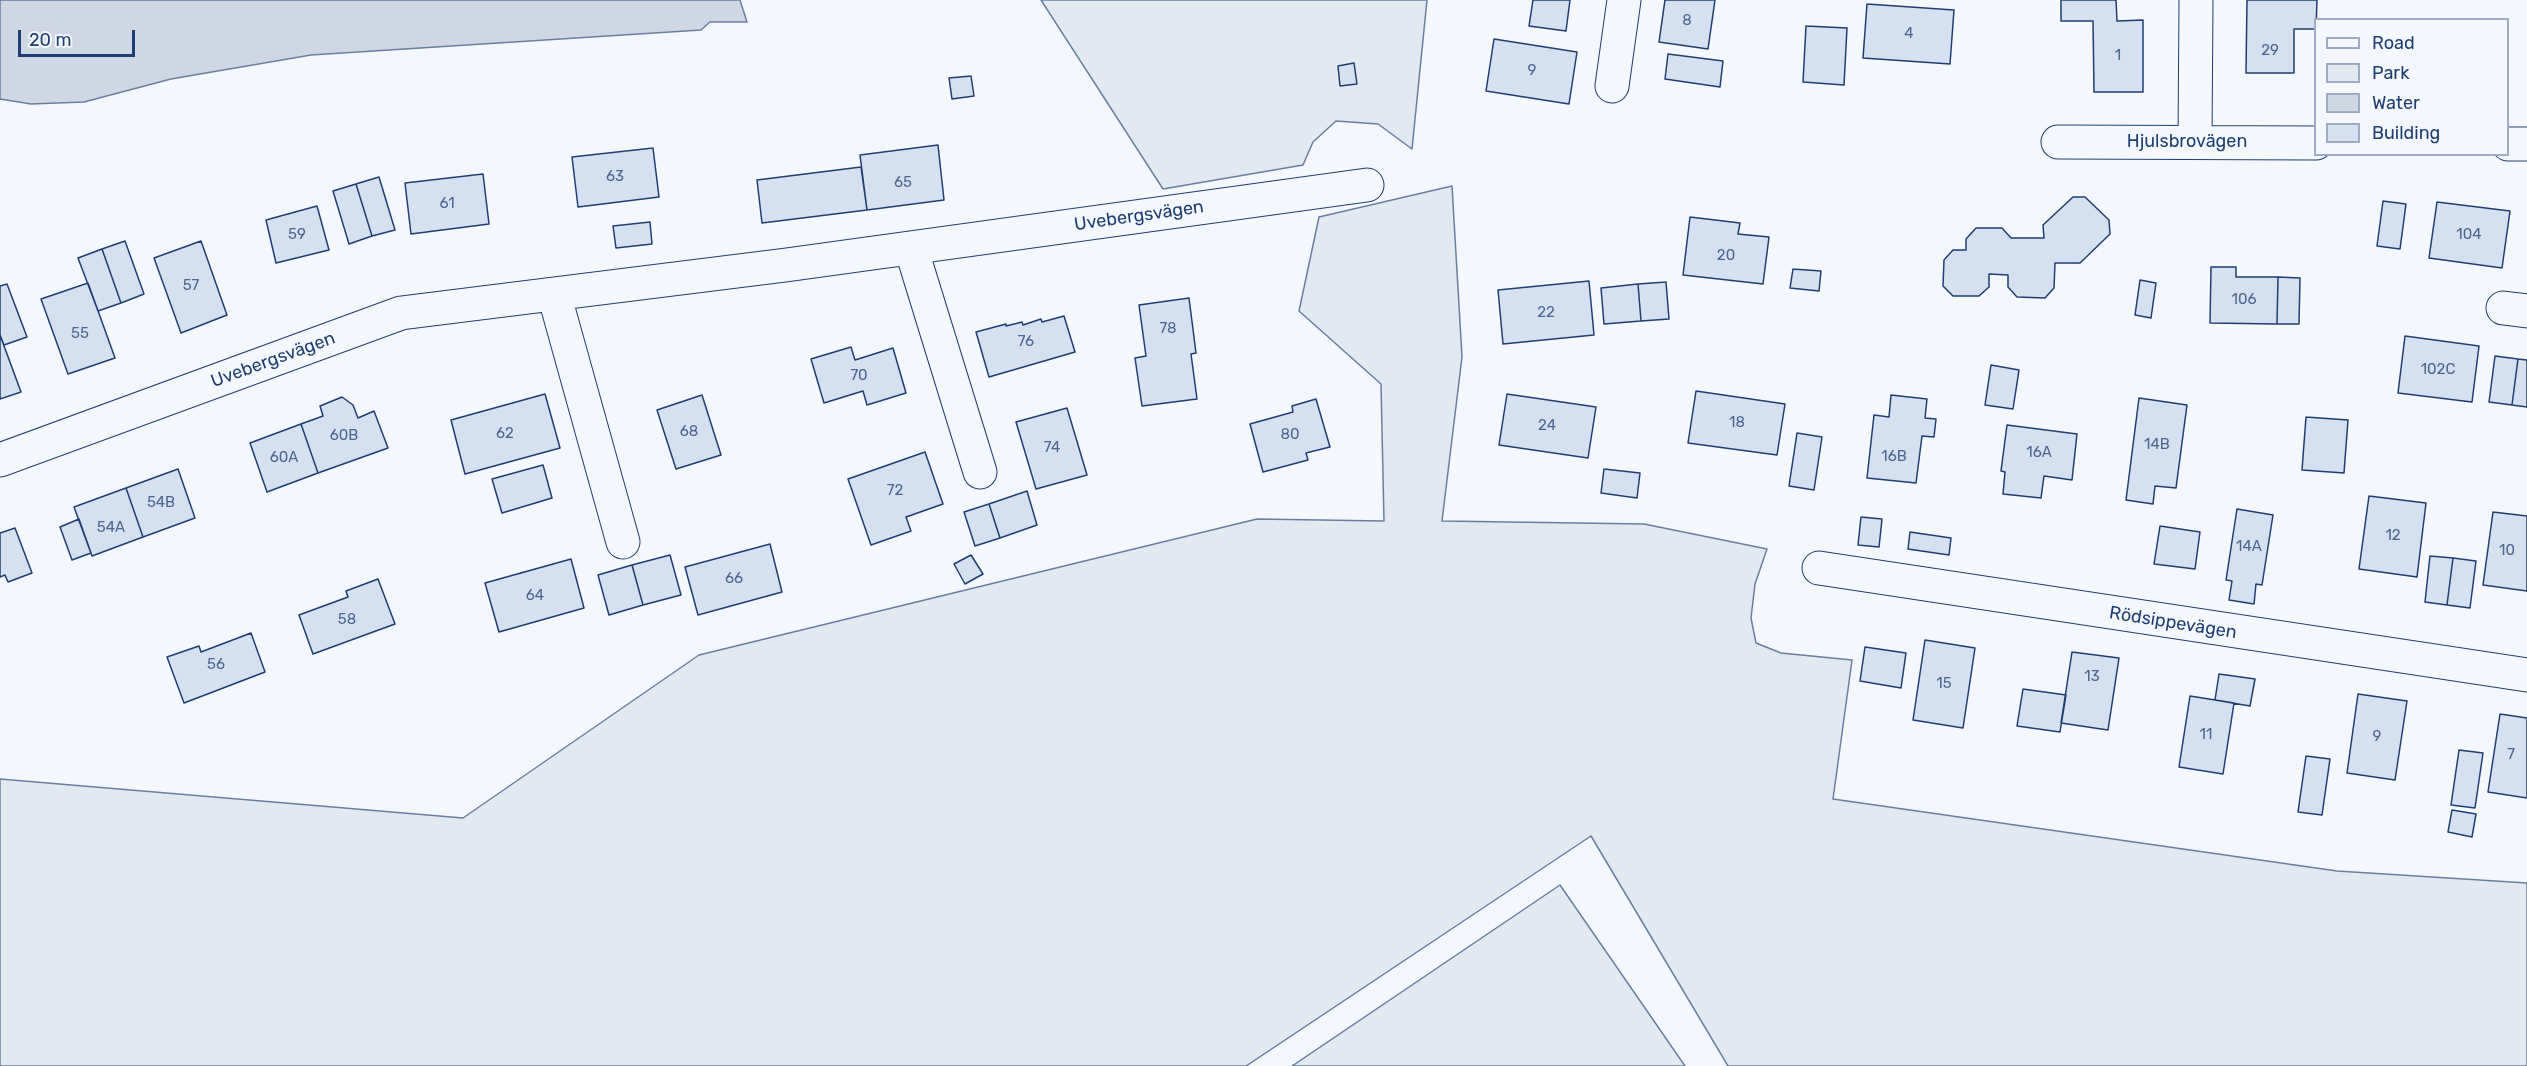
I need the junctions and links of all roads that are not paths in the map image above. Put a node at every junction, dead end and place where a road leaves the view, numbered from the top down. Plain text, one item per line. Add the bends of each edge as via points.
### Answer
1 (1624, 0) edge
2 (2196, 0) edge
3 (1612, 86) dead end
4 (2058, 142) dead end
5 (2195, 142) junction
6 (2314, 143) edge
7 (2509, 144) edge
8 (2527, 144) edge
9 (1367, 185) dead end
10 (911, 248) junction
11 (554, 294) junction
12 (0, 460) edge
13 (980, 472) dead end
14 (623, 542) dead end
15 (1819, 568) dead end
16 (2527, 675) edge

1 - 3 street
2 - 5 street
4 - 5 street, Hjulsbrovägen
5 - 6 street, Hjulsbrovägen
7 - 8 street
9 - 10 street, Uvebergsvägen
10 - 11 street, Uvebergsvägen
10 - 13 street
11 - 12 street, Uvebergsvägen via 401,313
11 - 14 street
15 - 16 street, Rödsippevägen

